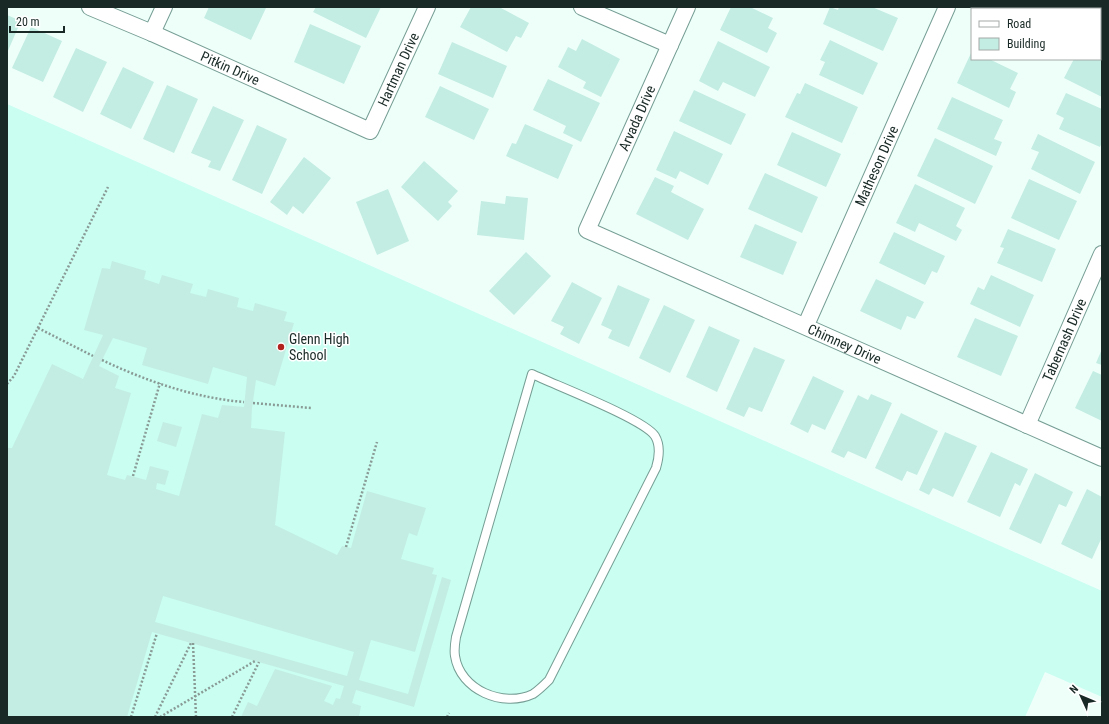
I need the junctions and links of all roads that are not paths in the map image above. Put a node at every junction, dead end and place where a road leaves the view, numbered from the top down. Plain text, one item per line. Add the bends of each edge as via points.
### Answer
1 (90, 7) edge
2 (164, 7) edge
3 (427, 7) edge
4 (582, 7) edge
5 (687, 7) edge
6 (947, 7) edge
7 (152, 33) junction
8 (670, 46) junction
9 (370, 132) joint
10 (587, 230) joint
11 (1102, 254) edge
12 (806, 325) junction
13 (532, 374) joint
14 (1027, 425) junction
15 (1102, 458) edge

1 - 7 street, Pitkin Drive
2 - 7 street
3 - 9 street, Hartman Drive
4 - 8 street
5 - 8 street, Arvada Drive
6 - 12 street, Matheson Drive
7 - 9 street, Pitkin Drive
8 - 10 street, Arvada Drive
10 - 12 street, Chimney Drive
11 - 14 street, Tabernash Drive
12 - 14 street, Chimney Drive
13 - 13 lane via 456,637 454,654 461,673 468,682 486,694 509,698 532,694 549,680 653,476 659,458 655,436 640,422
14 - 15 street, Chimney Drive

